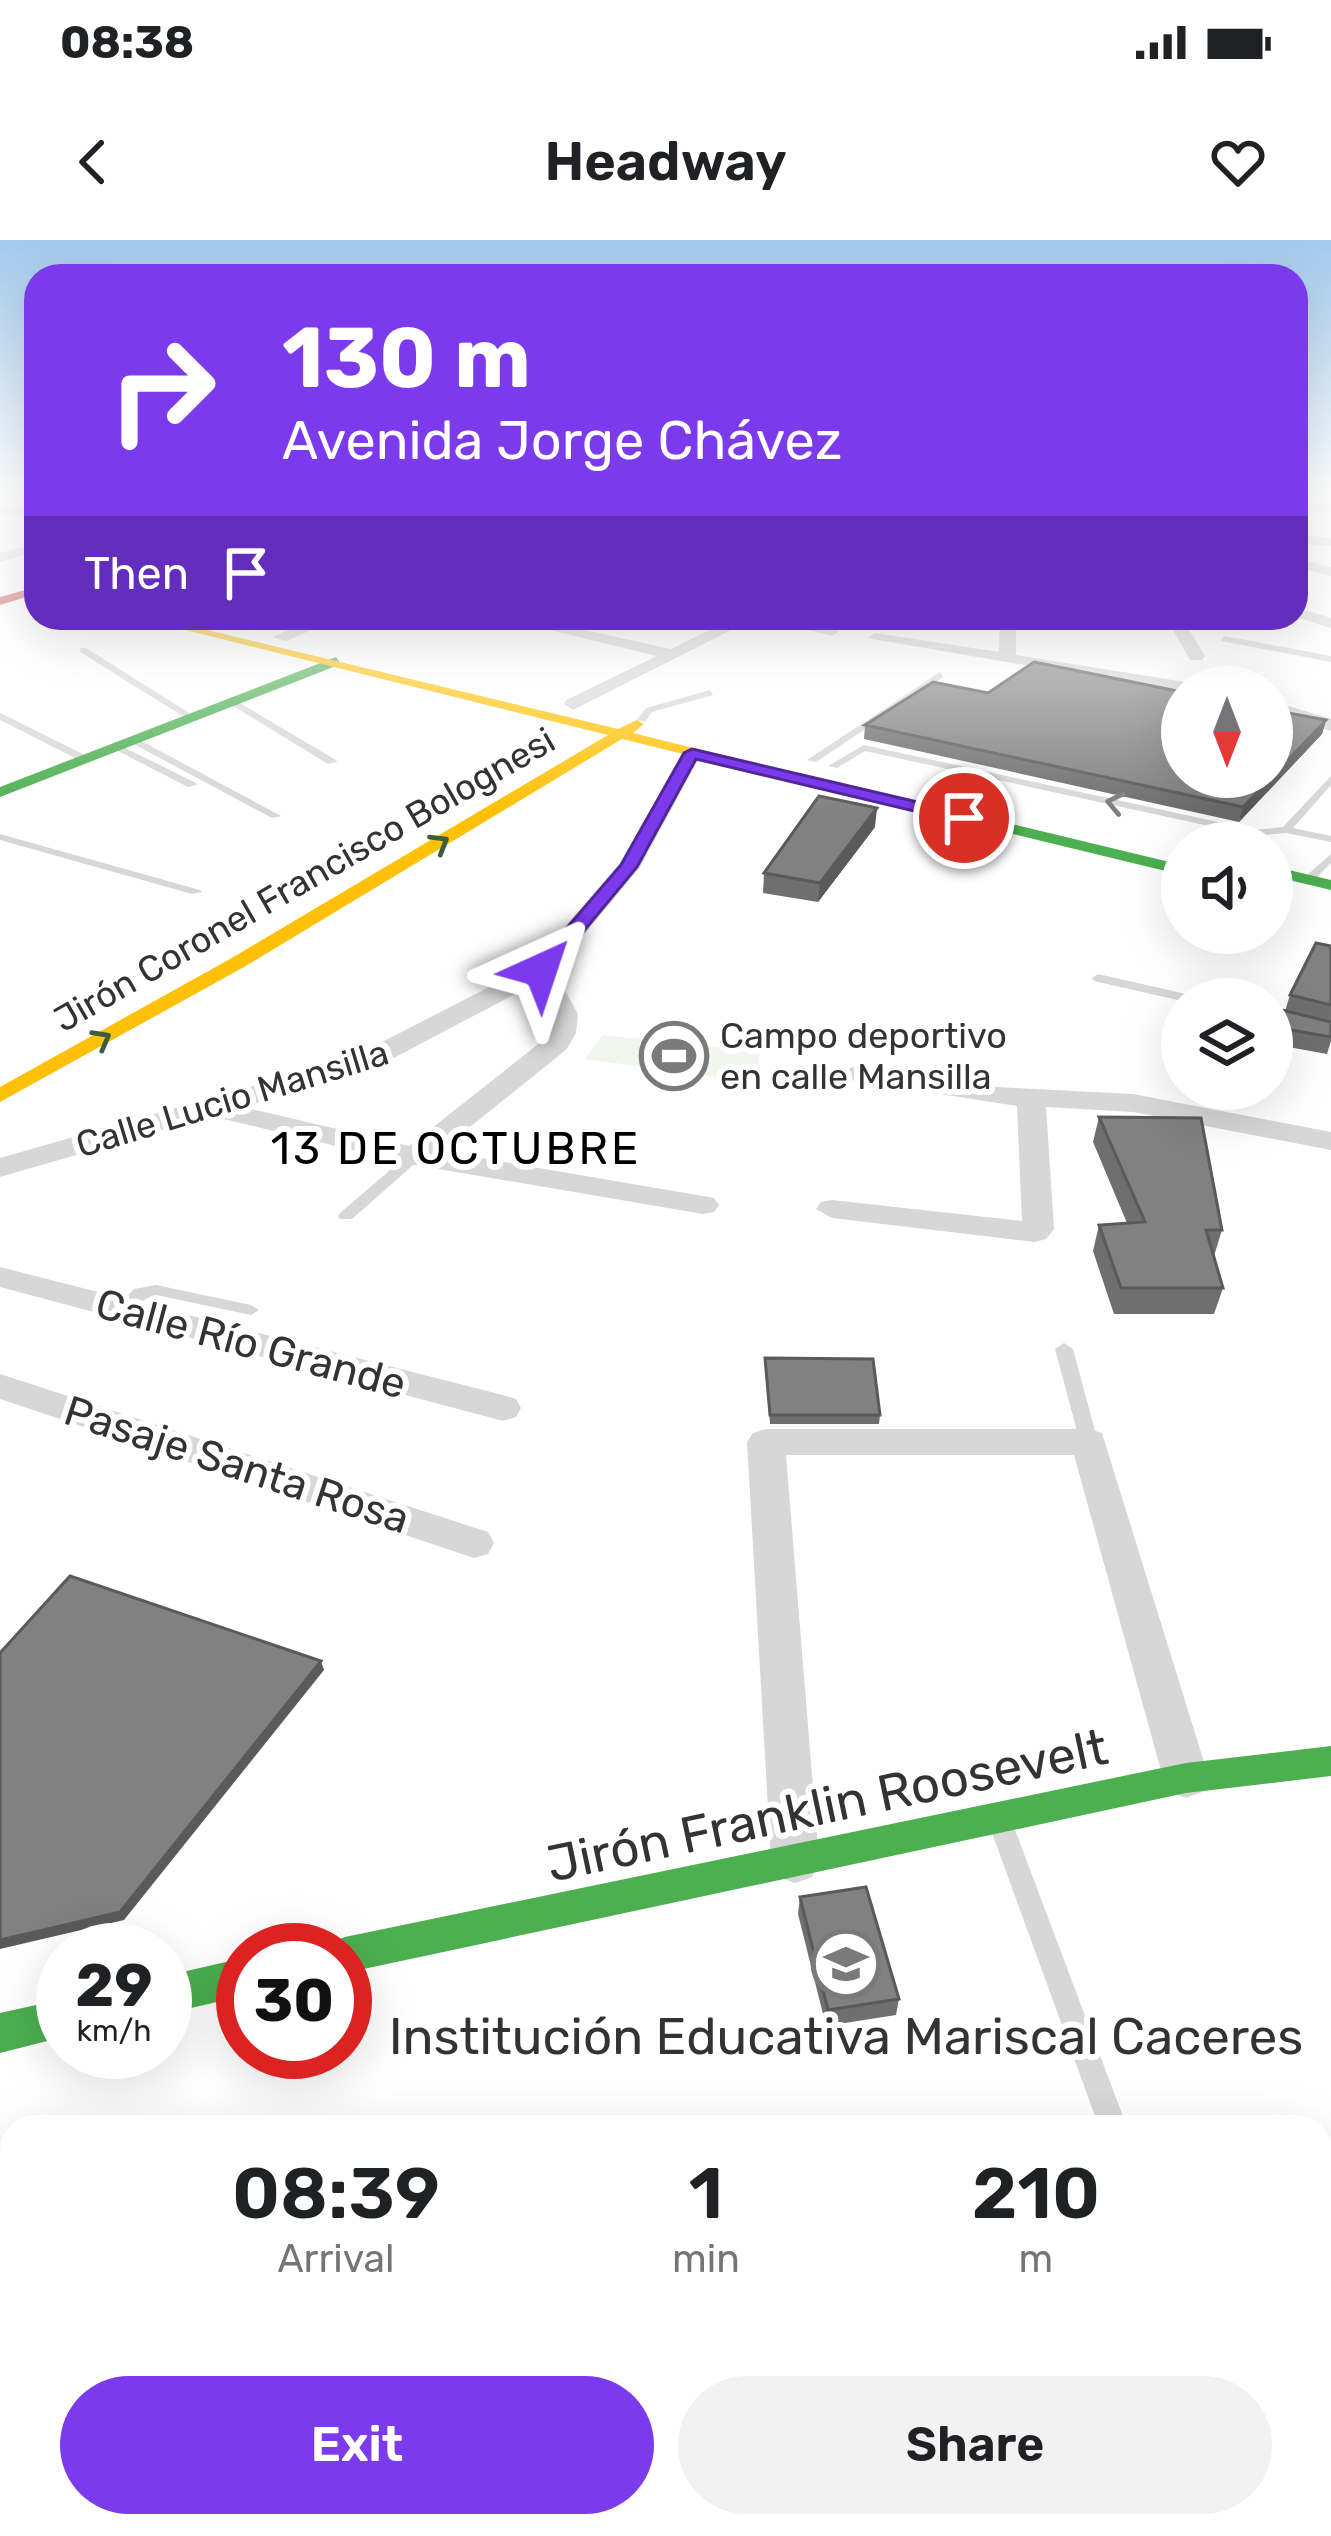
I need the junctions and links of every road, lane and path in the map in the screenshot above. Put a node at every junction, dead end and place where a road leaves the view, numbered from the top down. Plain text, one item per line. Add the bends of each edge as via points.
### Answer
1 (201, 630) edge
2 (251, 630) edge
3 (299, 630) edge
4 (562, 630) edge
5 (722, 630) edge
6 (827, 630) edge
7 (1008, 630) edge
8 (1181, 630) edge
9 (832, 631) dead end
10 (280, 637) junction
11 (875, 638) dead end
12 (1224, 639) dead end
13 (83, 650) dead end
14 (671, 654) junction
15 (1196, 656) dead end
16 (1007, 658) junction
17 (1331, 658) edge
18 (342, 659) junction
19 (940, 674) dead end
20 (1161, 683) edge
21 (710, 693) dead end
22 (233, 702) junction
23 (573, 704) junction
24 (1293, 713) edge
25 (0, 716) edge
26 (192, 718) junction
27 (1331, 725) edge
28 (632, 728) junction
29 (125, 743) junction
30 (692, 753) junction
31 (85, 759) junction
32 (332, 762) dead end
33 (822, 763) junction
34 (1331, 779) edge
35 (4, 787) edge
36 (218, 798) dead end
37 (276, 816) dead end
38 (1208, 822) edge
39 (1293, 822) edge
40 (1293, 831) edge
41 (0, 837) edge
42 (1331, 839) edge
43 (1161, 845) edge
44 (1331, 857) edge
45 (1161, 865) edge
46 (1320, 883) edge
47 (196, 892) dead end
48 (1293, 896) edge
49 (1331, 905) edge
50 (541, 970) junction
51 (1098, 978) dead end
52 (1161, 992) edge
53 (860, 1074) dead end
54 (0, 1096) edge
55 (1031, 1098) junction
56 (217, 1109) junction
57 (1331, 1141) edge
58 (415, 1156) junction
59 (0, 1168) edge
60 (703, 1205) dead end
61 (832, 1209) dead end
62 (346, 1216) dead end
63 (0, 1277) edge
64 (122, 1309) junction
65 (250, 1310) dead end
66 (1064, 1349) dead end
67 (0, 1386) edge
68 (503, 1408) dead end
69 (1089, 1442) junction
70 (474, 1543) dead end
71 (1331, 1761) edge
72 (1186, 1778) junction
73 (998, 1818) junction
74 (795, 1861) junction
75 (372, 1949) edge
76 (36, 2024) edge
77 (0, 2033) edge
78 (1109, 2115) edge

1 - 18 main road
2 - 10 main road
3 - 10 street
4 - 14 street
5 - 14 street
6 - 9 street
7 - 16 street
8 - 15 street
10 - 18 main road
11 - 16 street
12 - 17 lane
13 - 26 lane
14 - 23 street
16 - 20 street
18 - 22 main road
18 - 23 main road
18 - 28 main road
19 - 33 lane
21 - 28 lane via 649,710
22 - 26 main road
22 - 32 lane
23 - 28 main road
24 - 27 street
25 - 31 lane
26 - 29 main road
28 - 30 main road
28 - 33 main road
54 -> 28 main road, Jirón Coronel Francisco Bolognesi
29 - 31 main road
29 - 36 lane
29 - 37 lane
30 - 45 main road
30 - 50 street, Calle Lucio Mansilla via 628,867
31 - 35 main road
38 -> 33 lane via 864,748
33 - 43 main road
34 - 39 lane
40 - 42 lane
41 - 47 lane
44 - 46 lane
48 - 49 main road
50 - 56 street, Calle Lucio Mansilla via 361,1064
50 - 58 street via 567,1012 557,1043
51 - 52 lane
53 - 55 street
55 - 57 street via 1172,1108
55 - 61 street via 1035,1232
56 - 58 street
56 - 59 street, Calle Lucio Mansilla
58 - 60 street
58 - 62 lane
63 - 64 street, Calle Río Grande
64 - 65 lane via 156,1290
64 - 68 street, Calle Río Grande
66 - 69 lane
67 - 70 street, Pasaje Santa Rosa
69 - 72 street
69 - 74 street via 766,1442
71 - 72 main road, Jirón Franklin Roosevelt
72 - 73 main road, Jirón Franklin Roosevelt
73 - 74 main road, Jirón Franklin Roosevelt
73 - 78 lane
74 - 75 main road, Jirón Franklin Roosevelt
76 - 77 main road

